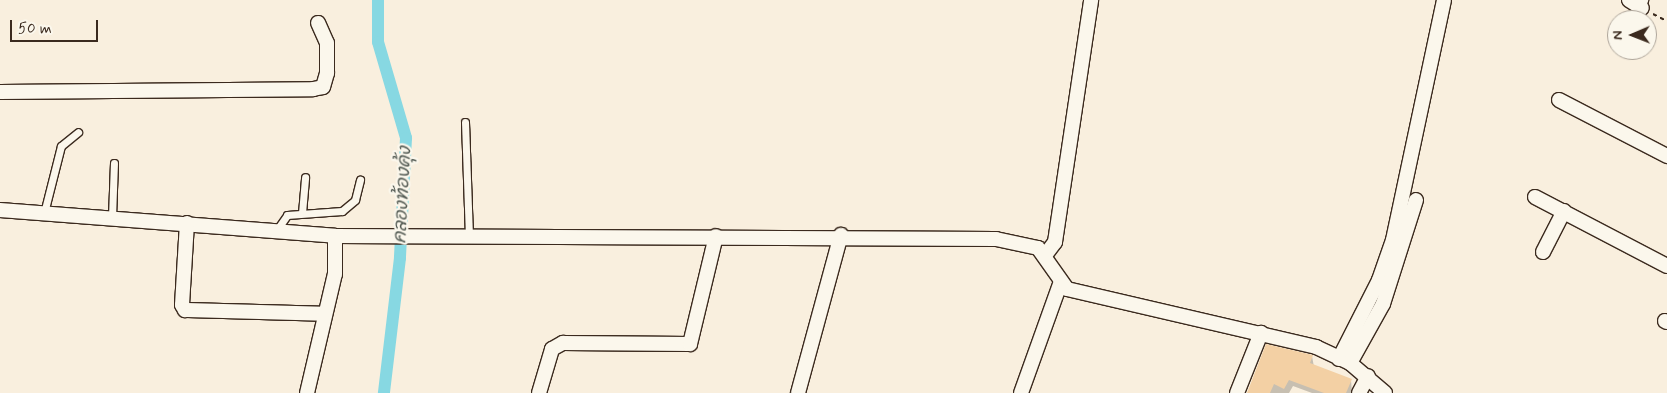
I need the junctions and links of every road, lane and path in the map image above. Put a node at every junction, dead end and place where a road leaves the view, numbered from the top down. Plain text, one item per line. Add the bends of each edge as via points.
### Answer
1 (1091, 0) edge
2 (1444, 0) edge
3 (1629, 0) edge
4 (1641, 9) edge
5 (1667, 21) edge
6 (318, 23) dead end
7 (0, 92) edge
8 (1559, 100) dead end
9 (465, 122) dead end
10 (78, 132) dead end
11 (1667, 156) edge
12 (114, 163) dead end
13 (304, 177) dead end
14 (360, 180) dead end
15 (1535, 197) dead end
16 (1416, 200) dead end
17 (0, 210) edge
18 (1564, 211) junction
19 (44, 212) junction
20 (302, 214) junction
21 (112, 217) junction
22 (187, 224) junction
23 (276, 231) junction
24 (469, 234) junction
25 (841, 235) junction
26 (335, 236) junction
27 (716, 236) junction
28 (1544, 252) dead end
29 (1046, 254) junction
30 (1667, 266) edge
31 (1060, 284) junction
32 (325, 314) junction
33 (1261, 333) junction
34 (1345, 361) junction
35 (1368, 376) junction
36 (307, 393) edge
37 (539, 393) edge
38 (798, 393) edge
39 (1021, 393) edge
40 (1237, 393) edge
41 (1359, 393) edge
42 (1384, 393) edge

1 - 29 street via 1055,242
2 - 34 street via 1393,240
3 - 4 street
4 - 5 path
6 - 7 street via 327,43 328,73 323,87 313,90
8 - 11 street
9 - 24 lane
10 - 19 lane via 61,146
12 - 21 lane
13 - 20 lane
14 - 20 lane via 355,200 342,211
15 - 18 street
16 - 34 street via 1384,304
17 - 19 street
18 - 28 street
18 - 30 street
19 - 21 street
20 - 23 lane via 287,215
21 - 22 street
22 - 23 street
22 - 32 street via 182,305 185,310
23 - 26 street
24 - 26 street
24 - 27 street
25 - 27 street
25 - 29 street via 996,239 1030,244
25 - 38 street
26 - 32 street via 335,274
27 - 37 street via 690,344 563,343 552,349
29 - 31 street
31 - 33 street
31 - 39 street
32 - 36 street
33 - 34 street via 1316,347
33 - 40 street
34 - 35 street
35 - 41 street
35 - 42 street

